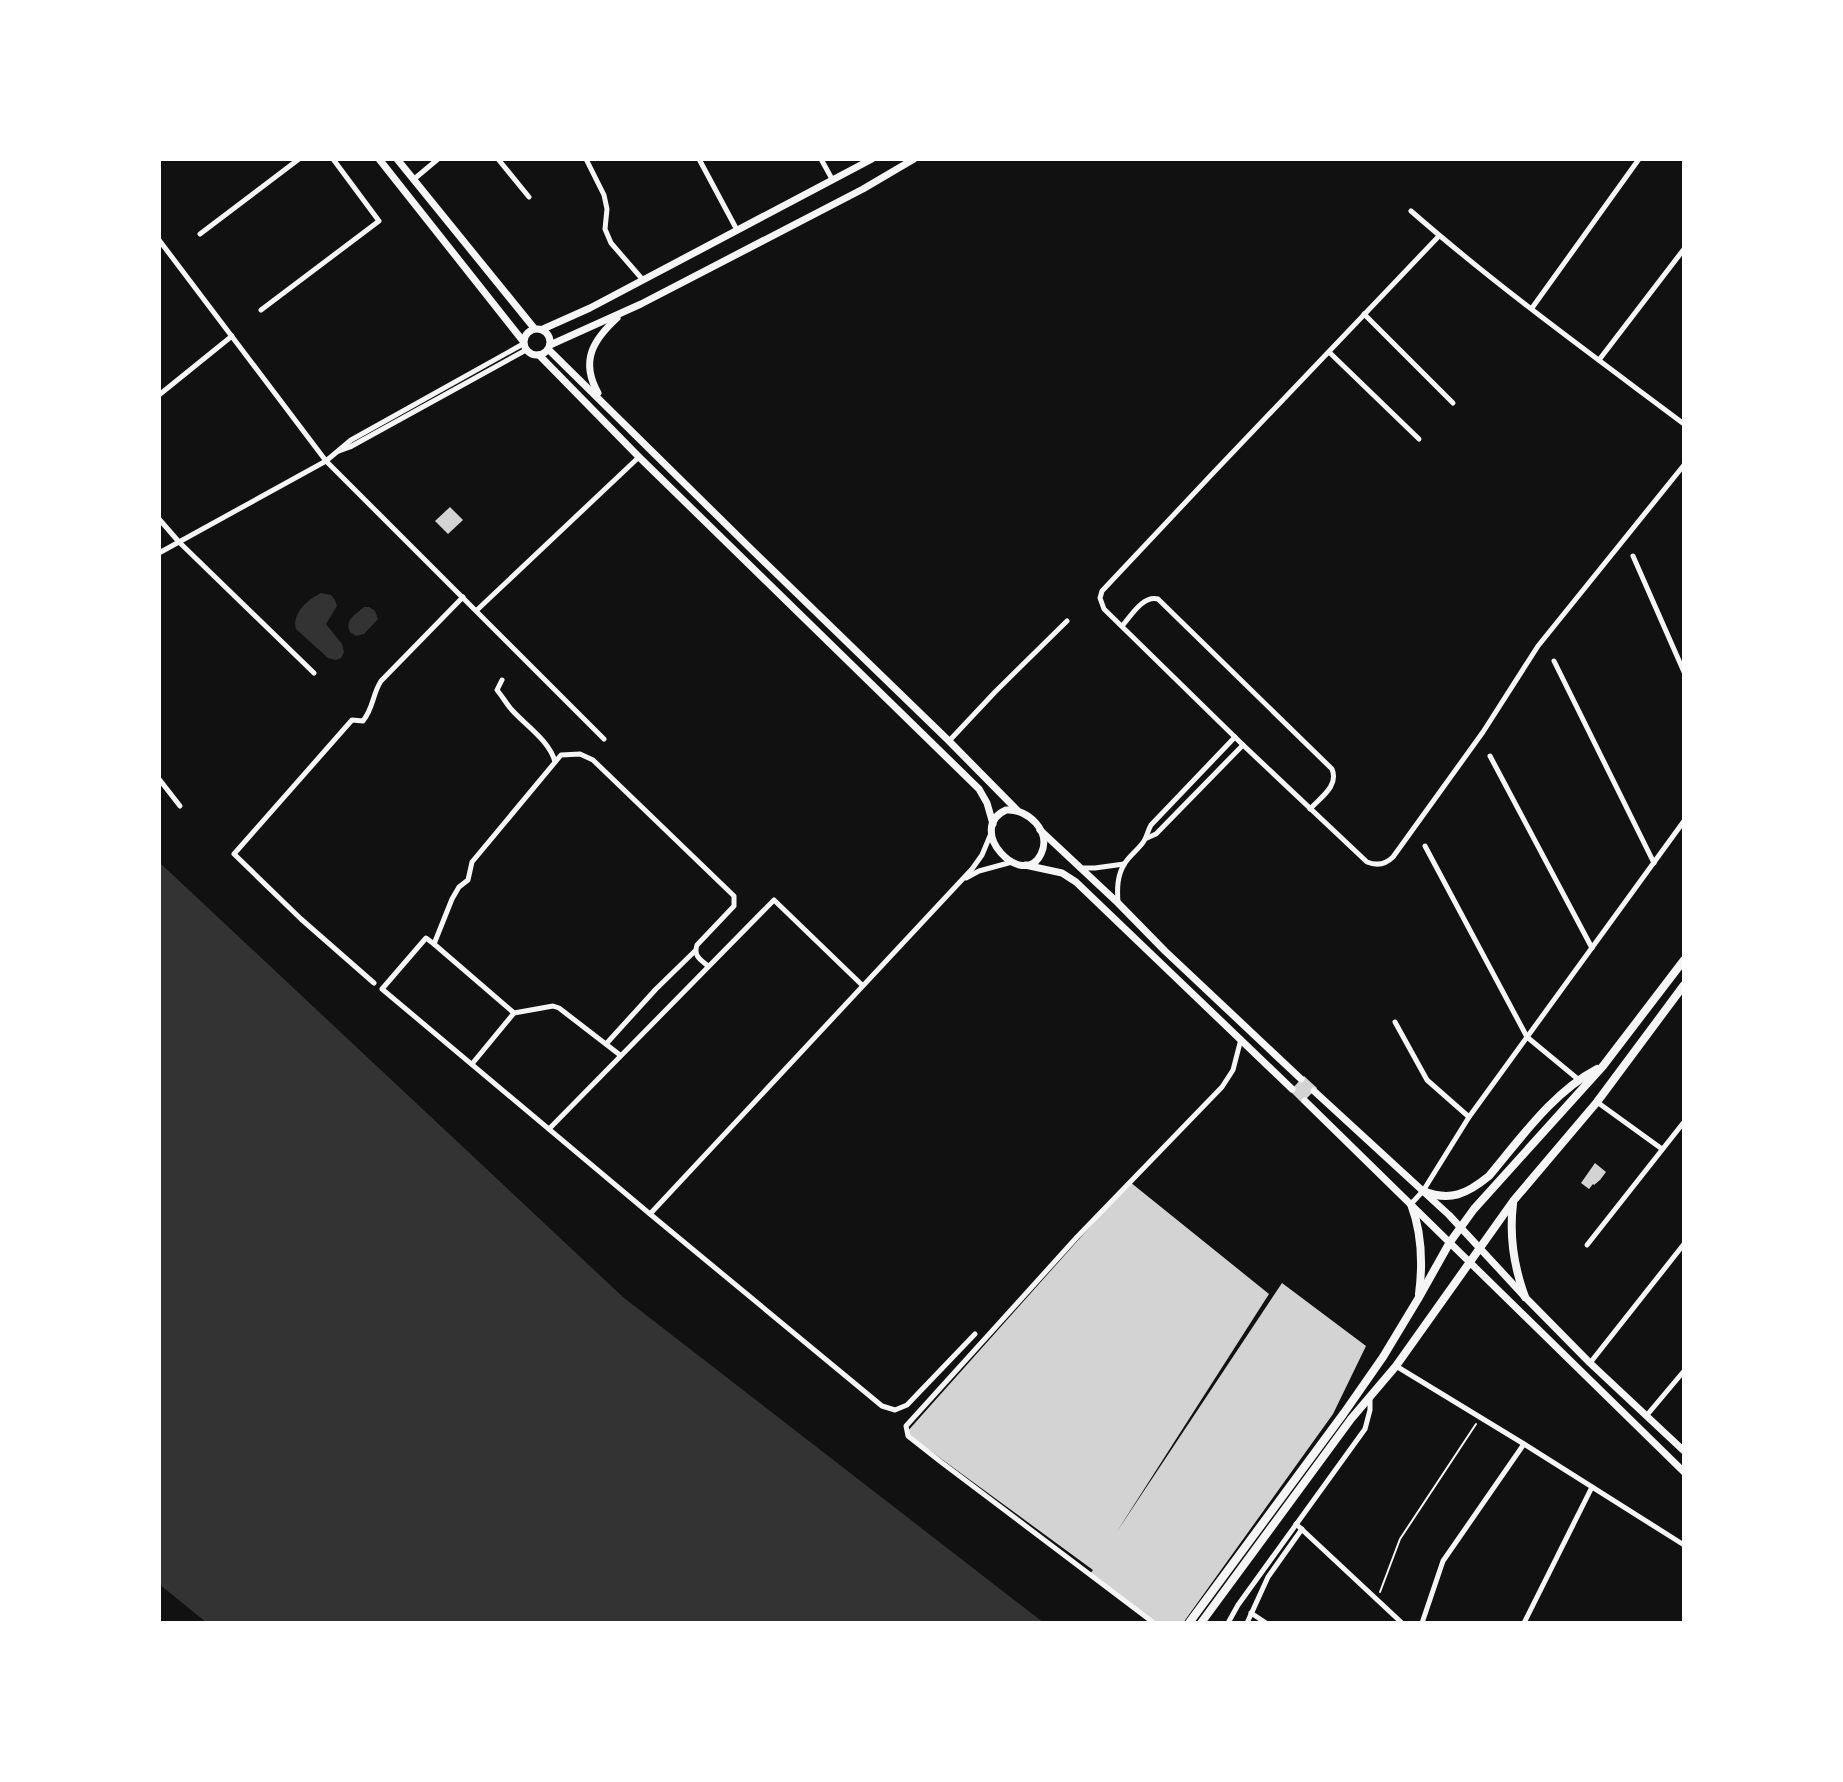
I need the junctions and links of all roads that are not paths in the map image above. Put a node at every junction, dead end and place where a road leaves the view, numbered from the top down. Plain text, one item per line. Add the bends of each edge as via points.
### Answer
1 (299, 159) edge
2 (333, 159) edge
3 (379, 159) edge
4 (397, 159) edge
5 (438, 159) edge
6 (498, 159) edge
7 (586, 159) edge
8 (699, 159) edge
9 (821, 159) edge
10 (872, 159) edge
11 (914, 159) edge
12 (1639, 159) edge
13 (832, 179) junction
14 (413, 180) junction
15 (529, 197) dead end
16 (1411, 211) dead end
17 (737, 230) junction
18 (200, 234) dead end
19 (1440, 236) junction
20 (159, 240) edge
21 (1684, 248) edge
22 (643, 280) junction
23 (1532, 308) junction
24 (261, 310) dead end
25 (624, 312) junction
26 (1364, 314) junction
27 (534, 328) junction
28 (543, 329) junction
29 (232, 336) junction
30 (524, 345) junction
31 (549, 347) junction
32 (1328, 352) junction
33 (539, 355) junction
34 (1599, 360) junction
35 (159, 395) edge
36 (601, 400) junction
37 (1454, 403) dead end
38 (1684, 424) edge
39 (1419, 439) dead end
40 (639, 457) junction
41 (327, 461) junction
42 (1684, 465) edge
43 (159, 519) edge
44 (179, 542) junction
45 (159, 553) edge
46 (1633, 556) dead end
47 (463, 597) junction
48 (477, 610) junction
49 (1067, 621) dead end
50 (1122, 626) junction
51 (1554, 661) dead end
52 (1684, 672) edge
53 (314, 673) dead end
54 (502, 680) dead end
55 (1235, 737) junction
56 (604, 739) dead end
57 (949, 741) junction
58 (1243, 745) junction
59 (1490, 756) dead end
60 (555, 762) junction
61 (159, 779) edge
62 (180, 806) dead end
63 (1310, 809) junction
64 (1017, 810) junction
65 (1684, 821) edge
66 (992, 828) junction
67 (1040, 830) junction
68 (1147, 838) junction
69 (1425, 846) dead end
70 (1012, 862) junction
71 (1654, 863) junction
72 (1124, 864) junction
73 (1025, 865) junction
74 (1080, 868) junction
75 (960, 881) junction
76 (1118, 904) junction
77 (434, 944) junction
78 (1592, 947) junction
79 (695, 951) junction
80 (1165, 951) junction
81 (1156, 959) junction
82 (1684, 960) edge
83 (708, 967) junction
84 (374, 983) dead end
85 (862, 985) junction
86 (1684, 985) edge
87 (514, 1013) junction
88 (1395, 1022) dead end
89 (1527, 1037) junction
90 (1241, 1040) junction
91 (606, 1044) junction
92 (620, 1055) junction
93 (472, 1064) junction
94 (1603, 1066) junction
95 (1301, 1079) dead end
96 (1579, 1080) junction
97 (1292, 1089) dead end
98 (1314, 1091) dead end
99 (1305, 1101) dead end
100 (1597, 1102) junction
101 (1469, 1117) junction
102 (1684, 1122) edge
103 (549, 1129) junction
104 (1662, 1149) junction
105 (1423, 1191) junction
106 (1514, 1200) junction
107 (1410, 1204) junction
108 (650, 1214) junction
109 (1460, 1227) junction
110 (1450, 1242) junction
111 (1684, 1244) edge
112 (1587, 1245) dead end
113 (1480, 1249) junction
114 (1470, 1262) junction
115 (1525, 1297) junction
116 (1418, 1299) junction
117 (975, 1334) dead end
118 (1590, 1363) junction
119 (1396, 1366) junction
120 (1684, 1371) edge
121 (1370, 1398) junction
122 (1647, 1415) junction
123 (1524, 1444) junction
124 (1684, 1451) edge
125 (1684, 1472) edge
126 (1592, 1487) junction
127 (1296, 1524) junction
128 (1302, 1530) junction
129 (1684, 1545) edge
130 (1251, 1613) junction
131 (1154, 1623) edge
132 (1189, 1623) edge
133 (1201, 1623) edge
134 (1228, 1623) edge
135 (1247, 1623) edge
136 (1266, 1623) edge
137 (1402, 1623) edge
138 (1422, 1623) edge
139 (1524, 1623) edge

1 - 18 street
2 - 24 street via 379,221
3 - 30 main road
4 - 14 main road
5 - 14 street
6 - 15 street
7 - 22 street via 604,195 605,229 611,243
8 - 17 street
9 - 13 street
10 - 13 main road
11 - 25 main road
12 - 23 street
13 - 17 main road
14 - 27 main road
16 - 19 street
17 - 22 main road
19 - 23 street
19 - 26 street
20 - 29 street
21 - 34 street
22 - 28 main road
23 - 34 street
25 - 31 main road
25 - 36 main road via 592,350 589,372
26 - 32 street
26 - 37 street
27 - 28 main road
27 - 30 main road via 526,333
28 - 31 main road
29 - 35 street
29 - 41 street
30 - 33 main road
30 - 41 street via 351,440
31 - 33 main road
31 - 36 main road
32 - 39 street
32 - 50 street via 1102,591 1101,605
33 - 40 main road
34 - 38 street
36 - 57 main road
40 - 48 street
40 - 66 main road via 979,789 988,803
41 - 44 street
41 - 47 street
42 - 63 street via 1538,646 1483,733 1390,861 1367,862
43 - 44 street
44 - 45 street
44 - 53 street
46 - 52 street
47 - 48 street
47 - 84 street via 381,681 371,712 363,721 352,720 233,853
48 - 56 street
49 - 57 street
50 - 55 street
50 - 63 street via 1146,600 1158,599 1332,769 1333,784
51 - 71 street
54 - 60 street via 497,690 545,744
55 - 58 street
55 - 68 street via 1151,825
57 - 64 main road
58 - 63 street
58 - 68 street
59 - 78 street
60 - 77 street via 472,862 468,880 452,899
60 - 79 street via 561,755 571,754 593,760 734,896 734,906
61 - 62 street
64 - 66 main road via 1000,813
64 - 67 main road
65 - 71 street
66 - 70 main road via 998,851
66 - 75 street via 977,863
67 - 73 main road via 1041,854
67 - 74 main road
68 - 72 street
69 - 89 street
70 - 73 main road
70 - 75 street
71 - 78 street
72 - 74 street
72 - 76 street
73 - 81 main road via 1062,873 1076,882
74 - 76 main road
75 - 85 street
76 - 80 main road
77 - 87 street
77 - 93 street via 426,938 382,989
78 - 89 street
79 - 83 street
79 - 91 street
80 - 81 main road
80 - 95 main road
81 - 90 main road
82 - 94 main road
83 - 85 street via 774,900
83 - 92 street
85 - 108 street
86 - 100 main road
87 - 91 street via 559,1008
87 - 93 street
88 - 101 street via 1427,1080
89 - 96 street
89 - 101 street
90 - 97 main road
90 - 131 street via 1233,1070 1222,1087 1077,1237 906,1429 908,1436 941,1462
91 - 92 street
92 - 103 street
93 - 103 street
94 - 96 main road
94 - 109 main road
96 - 105 main road via 1477,1186 1446,1196
98 - 105 main road
99 - 107 main road
100 - 104 street
100 - 106 main road
101 - 105 street
102 - 104 street
103 - 108 street
104 - 112 street
105 - 107 street
105 - 109 main road
106 - 113 main road
106 - 115 main road via 1513,1252
107 - 110 main road
107 - 116 main road via 1418,1223 1421,1253
108 - 117 street via 882,1406 895,1410 907,1405
109 - 110 main road
109 - 113 main road
110 - 114 main road
110 - 116 main road
111 - 118 street
113 - 114 main road
113 - 115 main road
114 - 119 main road
114 - 125 main road
115 - 118 main road
116 - 132 main road via 1344,1413
118 - 122 main road
119 - 121 main road
119 - 123 street
120 - 122 street
121 - 127 street via 1365,1429
121 - 133 main road
122 - 124 main road
123 - 126 street
123 - 138 street via 1443,1561
126 - 129 street
126 - 139 street
127 - 128 street
127 - 134 street
128 - 130 street via 1268,1577
128 - 137 street
130 - 135 street
130 - 136 street

